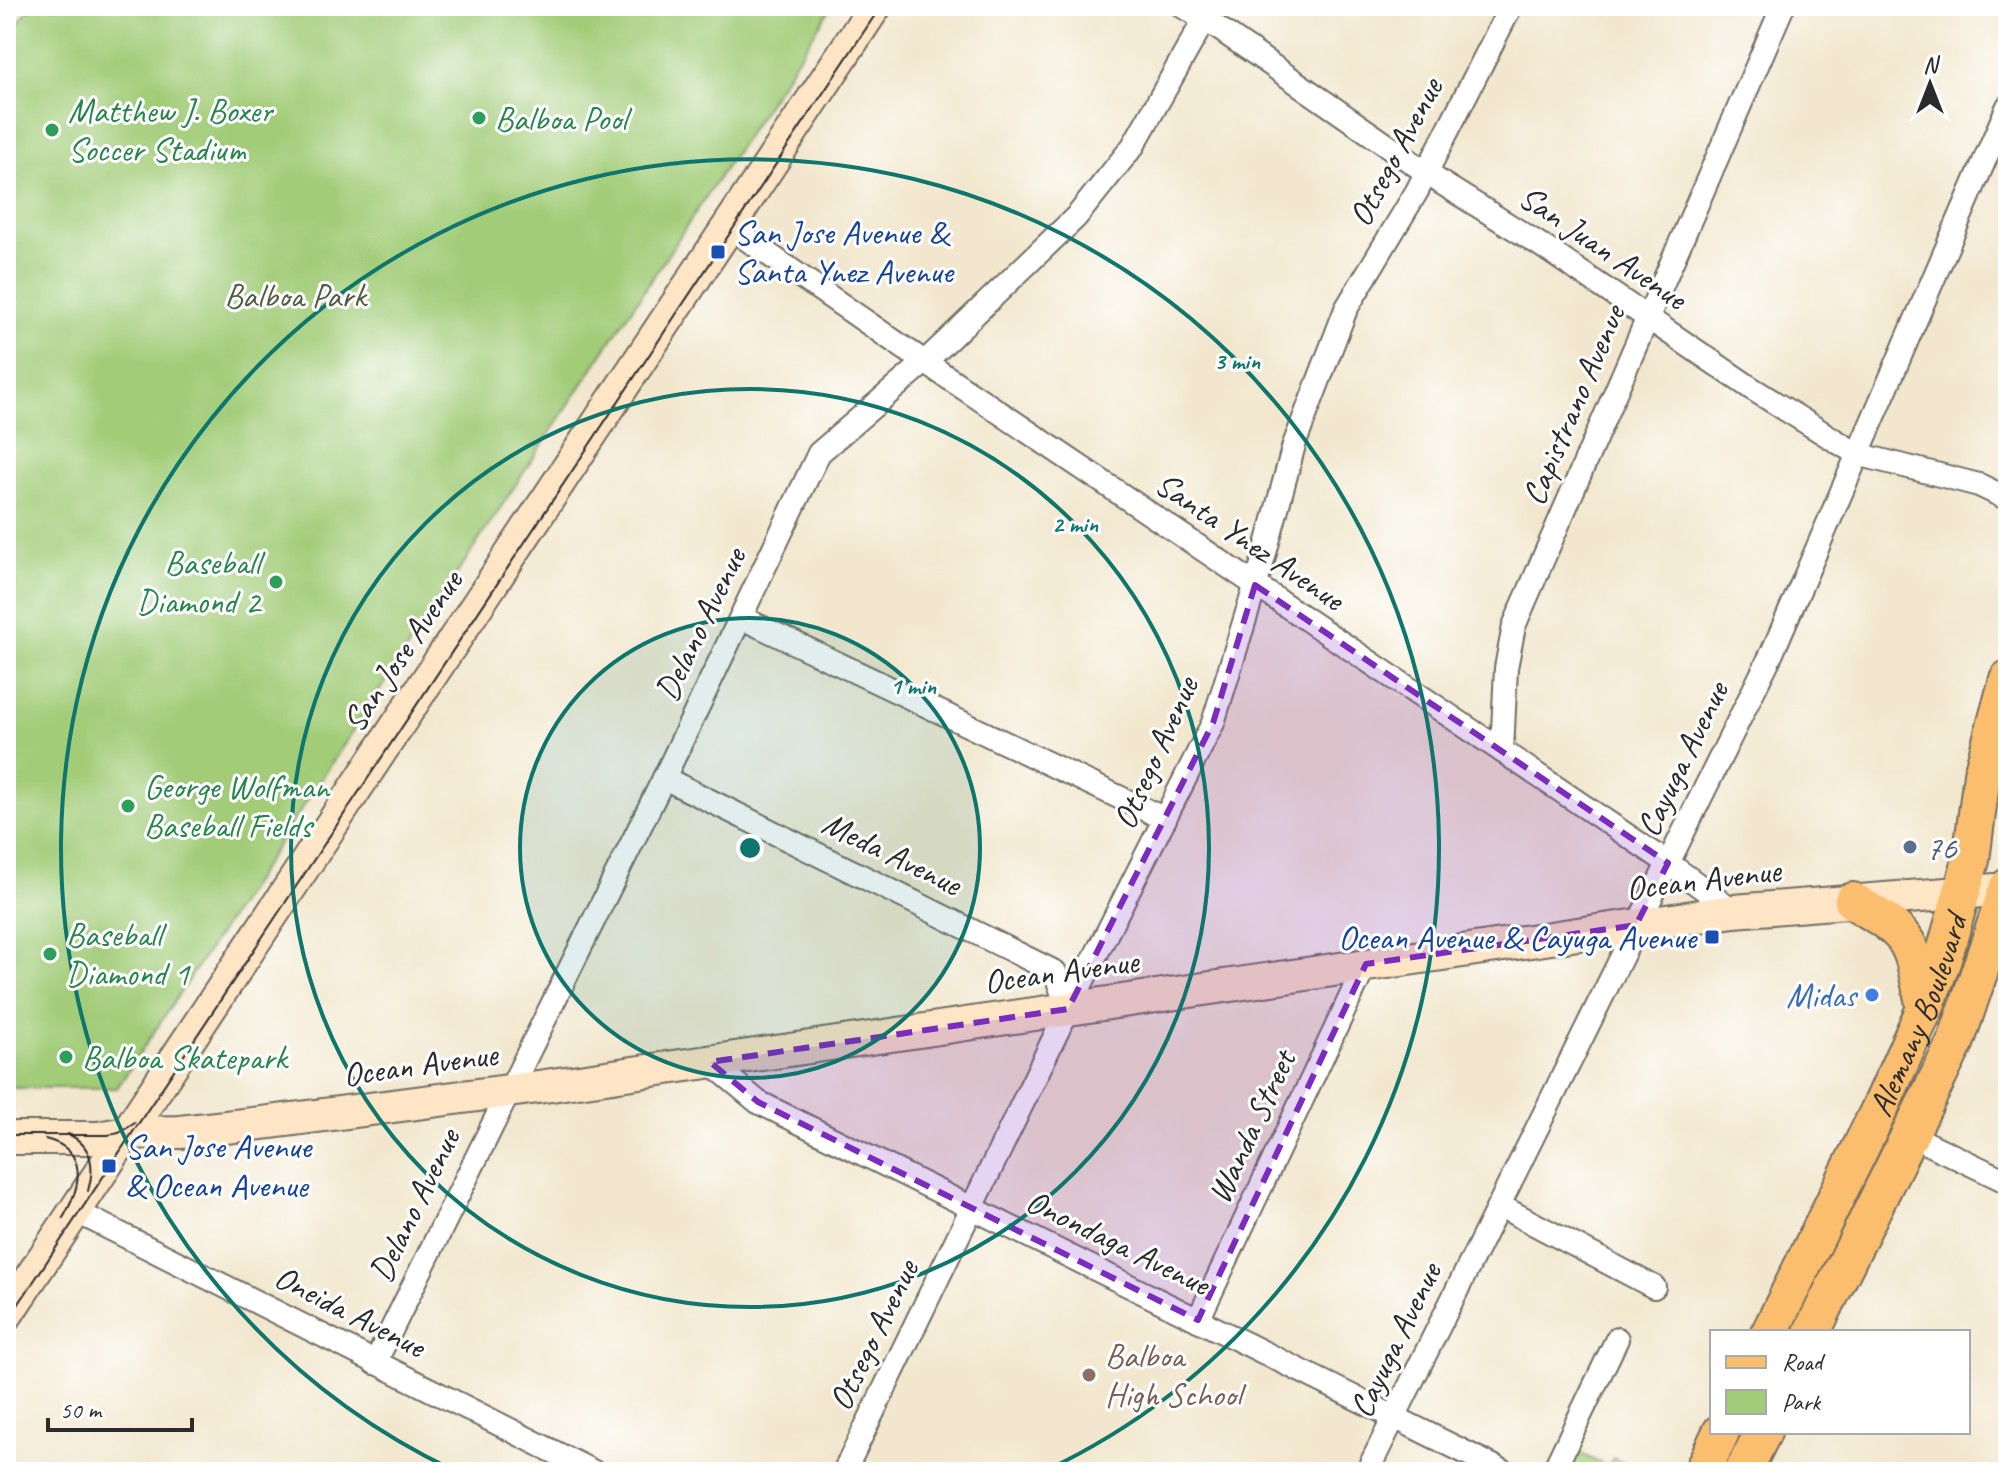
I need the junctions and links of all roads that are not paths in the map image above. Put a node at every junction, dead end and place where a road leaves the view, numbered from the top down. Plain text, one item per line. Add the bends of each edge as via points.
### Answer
1 (860, 6) edge
2 (875, 6) edge
3 (1182, 6) edge
4 (1511, 6) edge
5 (1783, 6) edge
6 (1209, 13) edge
7 (2008, 106) edge
8 (1426, 172) junction
9 (729, 227) junction
10 (1648, 317) junction
11 (925, 362) junction
12 (1857, 454) junction
13 (2008, 499) edge
14 (1255, 585) junction
15 (742, 618) junction
16 (2008, 679) edge
17 (1502, 751) junction
18 (664, 778) junction
19 (1165, 819) junction
20 (1668, 863) junction
21 (2008, 888) edge
22 (1962, 892) junction
23 (1853, 901) junction
24 (1734, 911) junction
25 (1636, 925) junction
26 (1366, 964) junction
27 (1925, 1008) junction
28 (1068, 1009) junction
29 (710, 1062) junction
30 (509, 1090) junction
31 (6, 1116) edge
32 (126, 1133) junction
33 (1910, 1135) junction
34 (6, 1138) edge
35 (2008, 1182) edge
36 (1500, 1206) junction
37 (973, 1208) junction
38 (84, 1215) junction
39 (1654, 1287) dead end
40 (6, 1315) edge
41 (1198, 1320) junction
42 (1771, 1330) edge
43 (1813, 1330) edge
44 (1617, 1339) dead end
45 (375, 1363) junction
46 (1394, 1417) junction
47 (1720, 1434) edge
48 (1762, 1434) edge
49 (594, 1472) edge
50 (844, 1472) edge
51 (1367, 1472) edge
52 (1505, 1472) edge
53 (1553, 1472) edge
54 (1702, 1472) edge
55 (1743, 1472) edge

1 - 9 main road via 723,198
2 - 9 main road, San Jose Avenue
3 - 6 street, San Juan Avenue
4 - 8 street, Otsego Avenue
5 - 10 street, Capistrano Avenue
6 - 8 street, San Juan Avenue
6 - 11 street, Delano Avenue via 1133,146 1077,216
7 - 12 street, Cayuga Avenue
8 - 10 street, San Juan Avenue
8 - 14 street, Otsego Avenue via 1346,309 1294,445
9 - 11 street, Santa Ynez Avenue
9 - 32 main road, San Jose Avenue via 292,883 264,898 124,1100
10 - 12 street, San Juan Avenue
10 - 17 street, Capistrano Avenue via 1514,626
11 - 14 street, Santa Ynez Avenue
11 - 15 street, Delano Avenue via 819,453
12 - 13 street, San Juan Avenue via 1979,485
12 - 20 street, Cayuga Avenue via 1772,653
14 - 17 street, Santa Ynez Avenue
14 - 19 street, Otsego Avenue via 1213,723
15 - 18 street, Delano Avenue
15 - 19 street
16 - 22 main road, Alemany Boulevard via 1982,774
17 - 20 street, Santa Ynez Avenue
18 - 28 street, Meda Avenue via 1055,972
18 - 30 street, Delano Avenue
19 - 28 street, Otsego Avenue
20 - 24 street, Santa Ynez Avenue
20 - 25 street, Cayuga Avenue
21 - 22 main road, Ocean Avenue
21 - 33 main road, Alemany Boulevard via 1956,1041
22 - 23 main road, Ocean Avenue
22 - 27 main road, Alemany Boulevard
23 - 24 main road, Ocean Avenue
23 - 27 main road via 1903,934 1912,948
24 - 25 main road, Ocean Avenue
25 - 26 main road, Ocean Avenue
25 - 36 street, Cayuga Avenue
26 - 28 main road, Ocean Avenue
26 - 41 street, Wanda Street
27 - 42 main road, Alemany Boulevard
28 - 29 main road, Ocean Avenue
28 - 37 street, Otsego Avenue
29 - 30 main road, Ocean Avenue
29 - 37 street, Onondaga Avenue via 758,1102
30 - 32 main road, Ocean Avenue via 180,1132
30 - 45 street, Delano Avenue
31 - 32 main road, Ocean Avenue via 99,1116
32 - 34 main road, Ocean Avenue
32 - 38 main road
33 - 35 street
33 - 43 main road, Alemany Boulevard
36 - 39 street
36 - 46 street, Cayuga Avenue
37 - 41 street, Onondaga Avenue
37 - 50 street, Otsego Avenue
38 - 40 main road via 55,1240
38 - 45 street, Oneida Avenue
41 - 46 street, Onondaga Avenue
44 - 53 street
45 - 49 street, Oneida Avenue
46 - 51 street, Cayuga Avenue
46 - 52 street, Onondaga Avenue
47 - 54 main road
48 - 55 main road

